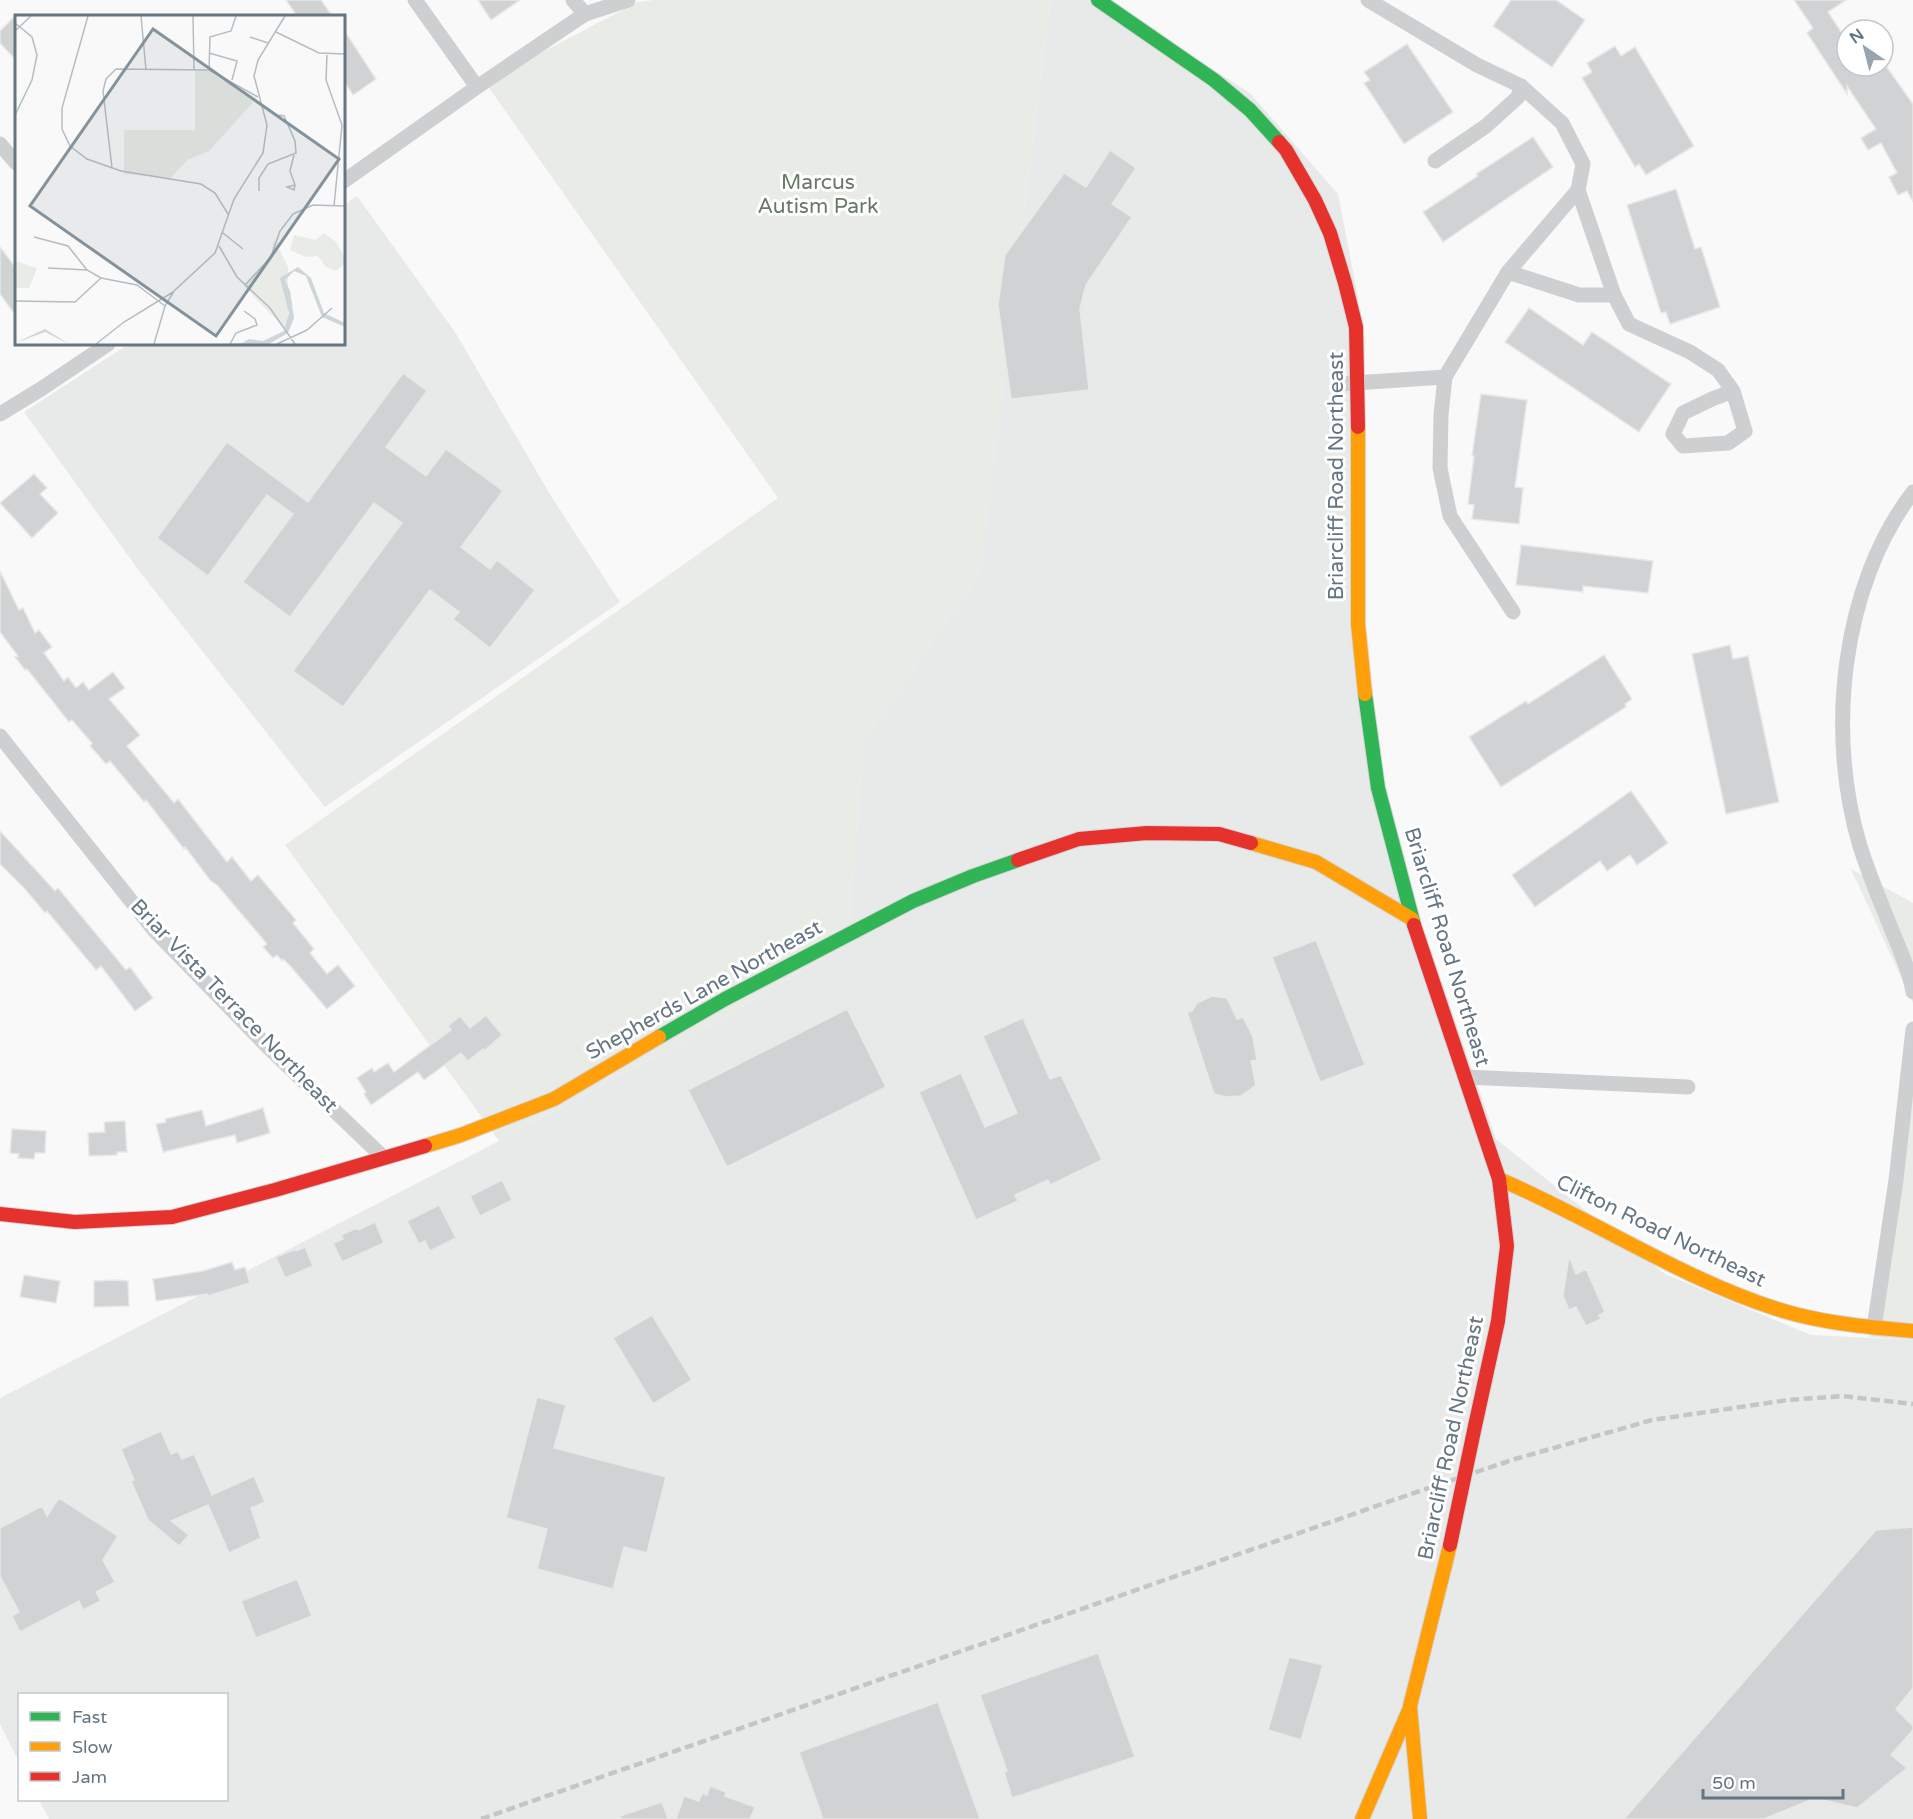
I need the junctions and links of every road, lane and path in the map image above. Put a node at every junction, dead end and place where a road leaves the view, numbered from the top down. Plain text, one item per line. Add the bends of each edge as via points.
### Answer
1 (415, 0) edge
2 (573, 0) edge
3 (628, 0) edge
4 (1098, 0) edge
5 (1368, 0) edge
6 (585, 14) junction
7 (1521, 86) junction
8 (477, 87) junction
9 (0, 144) edge
10 (1435, 161) dead end
11 (15, 162) edge
12 (345, 180) edge
13 (1578, 190) junction
14 (1508, 272) junction
15 (1614, 295) junction
16 (107, 345) edge
17 (1445, 377) junction
18 (1358, 382) junction
19 (1339, 384) dead end
20 (1733, 391) junction
21 (0, 414) edge
22 (1913, 492) edge
23 (1513, 612) dead end
24 (0, 736) edge
25 (1412, 919) junction
26 (1913, 992) edge
27 (1913, 1029) edge
28 (1466, 1077) junction
29 (1688, 1087) dead end
30 (384, 1158) junction
31 (1500, 1179) junction
32 (0, 1214) edge
33 (1874, 1328) junction
34 (1913, 1331) edge
35 (1410, 1706) junction
36 (1362, 1819) edge
37 (1420, 1819) edge

1 - 8 street
2 - 6 street
3 - 6 street
4 - 18 main road, Briarcliff Road Northeast via 1214,80 1250,110 1286,150 1315,200 1333,243 1356,327
5 - 7 street via 1477,65
6 - 8 street
7 - 10 street via 1518,97 1486,126
7 - 13 street via 1562,123 1583,164
8 - 12 street
9 - 11 street
13 - 14 street
13 - 15 street
14 - 15 street via 1580,296
14 - 17 street
15 - 20 street via 1629,324 1690,352 1718,370
16 - 21 street
17 - 18 street
17 - 23 street via 1440,468 1450,516
18 - 19 street
18 - 25 main road, Briarcliff Road Northeast via 1358,624 1366,707 1378,789
20 - 20 street via 1745,431 1728,443 1683,446 1673,434 1683,413
22 - 26 street via 1883,538 1859,607 1847,670 1843,744 1845,783 1855,826
24 - 30 street, Briar Vista Terrace Northeast via 155,931
25 - 28 main road, Briarcliff Road Northeast
25 - 30 main road, Shepherds Lane Northeast via 1316,862 1219,834 1148,833 1079,839 913,901 725,999 554,1099 461,1135
27 - 33 street
28 - 29 street
28 - 31 main road, Briarcliff Road Northeast
30 - 32 main road, Shepherds Lane Northeast via 172,1217 75,1222
31 - 33 main road, Clifton Road Northeast via 1536,1193 1737,1294 1798,1315
31 - 35 main road, Briarcliff Road Northeast, bridge via 1508,1246 1498,1321 1450,1545
33 - 34 main road, Clifton Road Northeast
35 - 36 main road
35 - 37 main road, Briarcliff Road Northeast

